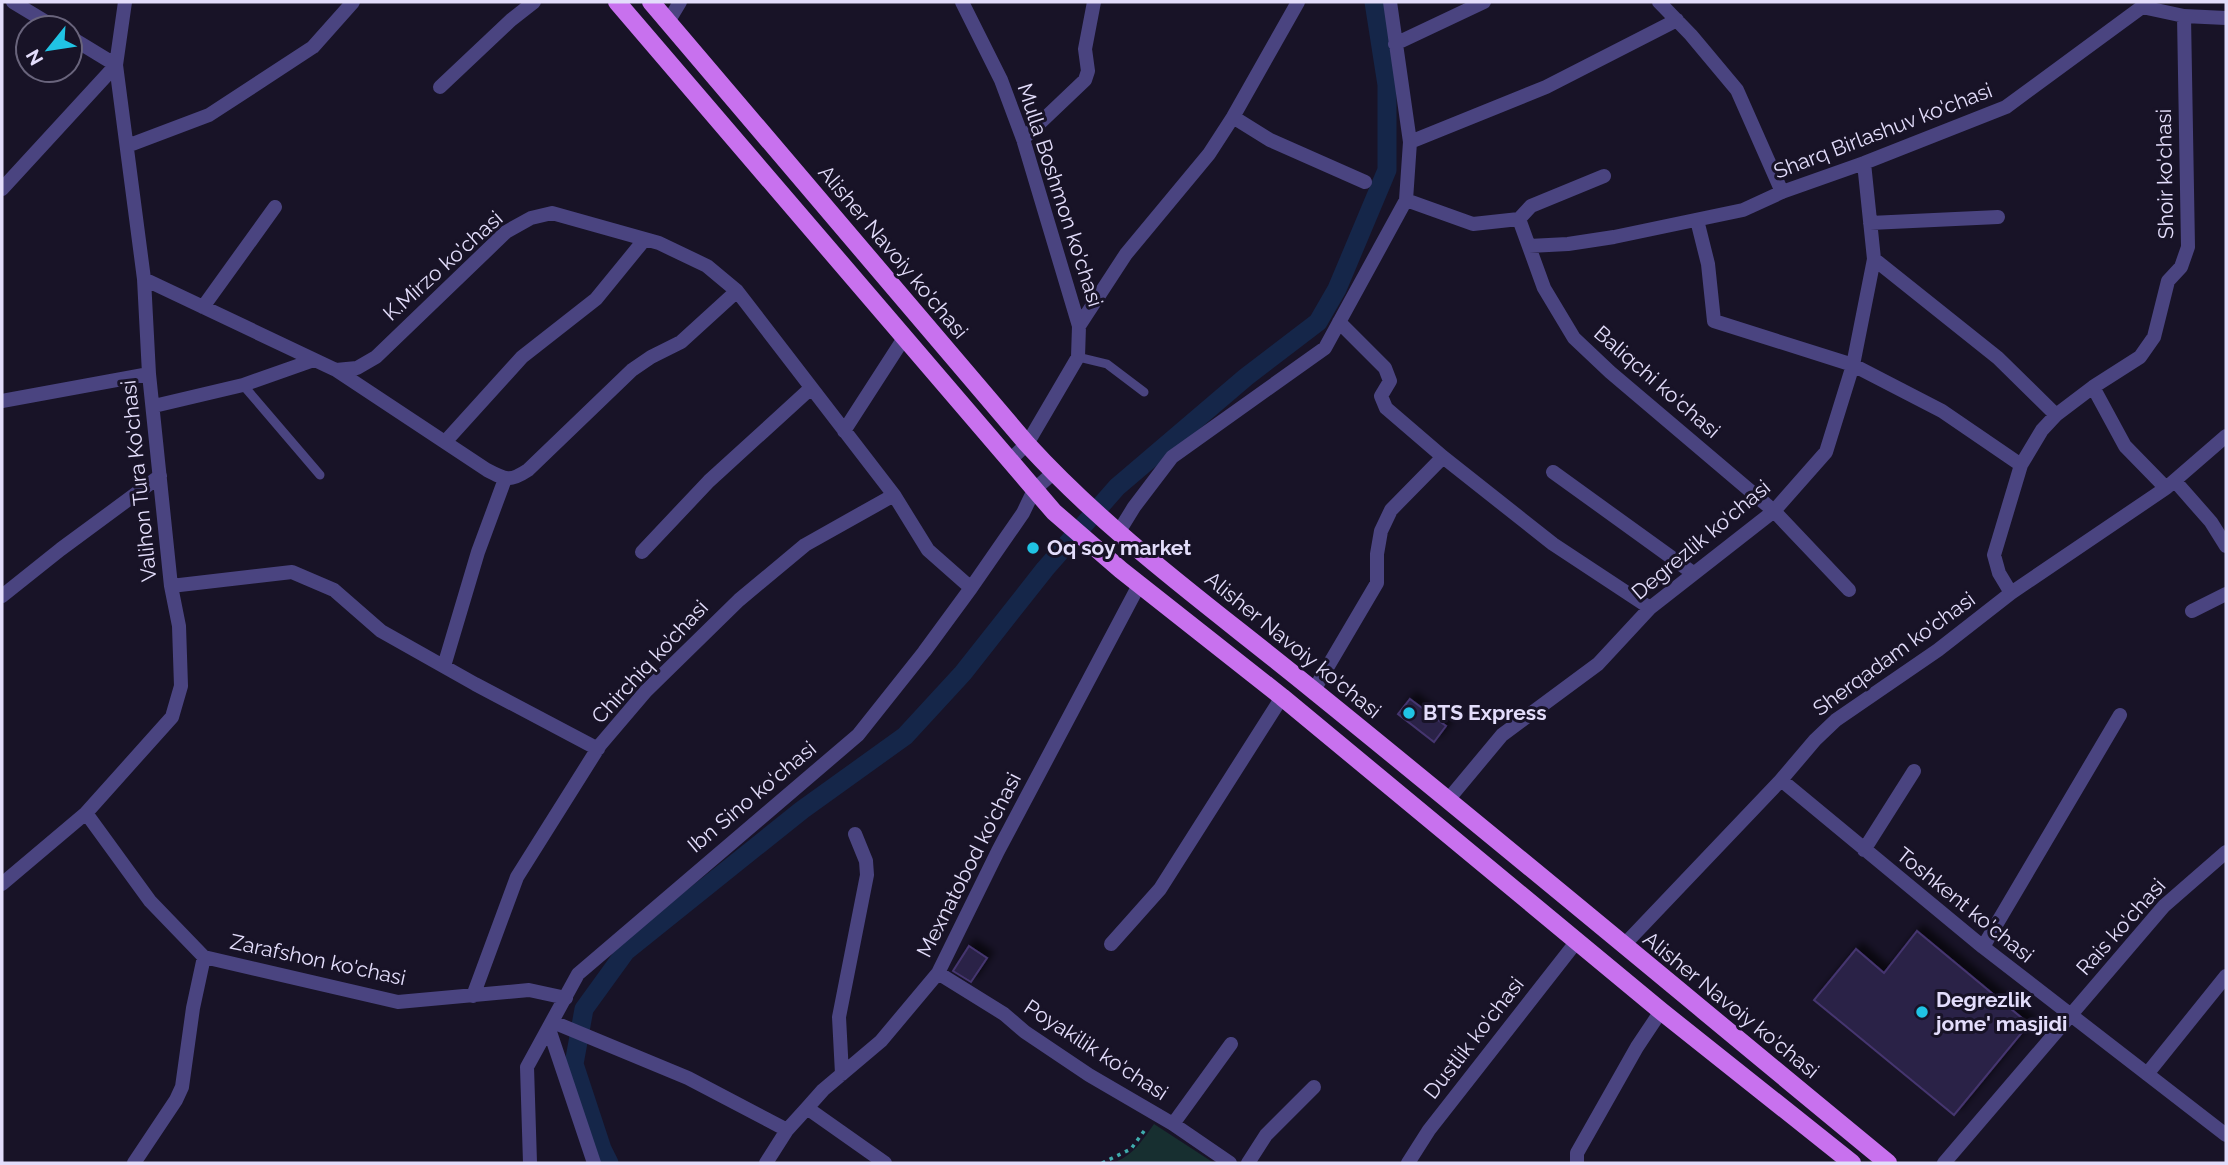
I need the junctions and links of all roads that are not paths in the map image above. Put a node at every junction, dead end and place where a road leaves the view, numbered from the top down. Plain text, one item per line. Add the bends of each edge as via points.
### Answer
1 (13, 2) edge
2 (125, 2) edge
3 (353, 2) edge
4 (534, 2) edge
5 (617, 2) edge
6 (651, 2) edge
7 (680, 2) edge
8 (962, 2) edge
9 (1094, 2) edge
10 (1298, 2) edge
11 (1390, 2) edge
12 (1485, 2) edge
13 (1659, 2) edge
14 (2139, 5) edge
15 (32, 14) edge
16 (2184, 16) junction
17 (2226, 19) edge
18 (1677, 20) junction
19 (668, 22) junction
20 (1395, 44) junction
21 (84, 46) edge
22 (116, 65) junction
23 (440, 87) dead end
24 (1233, 117) junction
25 (1023, 139) junction
26 (1410, 142) junction
27 (127, 146) junction
28 (1864, 163) junction
29 (1604, 176) dead end
30 (1365, 182) dead end
31 (2, 190) edge
32 (1782, 192) junction
33 (1406, 200) junction
34 (275, 207) dead end
35 (1998, 217) dead end
36 (1519, 219) junction
37 (1697, 220) junction
38 (1870, 223) junction
39 (645, 239) junction
40 (1529, 246) junction
41 (1874, 259) junction
42 (144, 279) junction
43 (737, 291) junction
44 (203, 307) junction
45 (1339, 322) junction
46 (1079, 326) junction
47 (904, 338) junction
48 (1078, 357) junction
49 (314, 360) junction
50 (1853, 365) junction
51 (336, 370) junction
52 (149, 374) junction
53 (243, 385) junction
54 (2093, 387) junction
55 (811, 388) junction
56 (1144, 392) dead end
57 (2, 401) edge
58 (153, 406) junction
59 (2056, 415) junction
60 (844, 431) junction
61 (2226, 436) edge
62 (445, 442) junction
63 (1027, 444) junction
64 (1443, 457) junction
65 (1009, 461) junction
66 (2021, 465) junction
67 (1553, 472) dead end
68 (1053, 473) junction
69 (320, 475) dead end
70 (160, 476) junction
71 (505, 479) junction
72 (2170, 485) junction
73 (1034, 490) junction
74 (894, 495) junction
75 (1774, 511) junction
76 (1114, 530) junction
77 (2226, 545) edge
78 (642, 552) dead end
79 (1693, 573) junction
80 (1139, 585) junction
81 (171, 586) junction
82 (971, 589) junction
83 (1849, 590) dead end
84 (2011, 593) junction
85 (2226, 593) edge
86 (2, 596) edge
87 (1650, 608) junction
88 (2192, 611) dead end
89 (444, 666) junction
90 (1314, 690) junction
91 (1282, 697) junction
92 (2120, 715) dead end
93 (598, 749) junction
94 (1914, 771) dead end
95 (1781, 780) junction
96 (1447, 801) junction
97 (86, 813) junction
98 (855, 834) dead end
99 (1864, 850) junction
100 (2226, 852) edge
101 (2, 884) edge
102 (1577, 941) junction
103 (1111, 944) dead end
104 (1623, 946) junction
105 (1983, 947) junction
106 (204, 957) junction
107 (938, 973) junction
108 (2226, 976) edge
109 (472, 996) junction
110 (566, 998) junction
111 (1661, 1011) junction
112 (2070, 1016) junction
113 (552, 1025) junction
114 (1231, 1044) dead end
115 (842, 1074) junction
116 (2147, 1074) junction
117 (1314, 1087) dead end
118 (807, 1108) junction
119 (1173, 1124) junction
120 (787, 1130) junction
121 (2226, 1135) edge
122 (134, 1163) edge
123 (530, 1163) edge
124 (594, 1163) edge
125 (766, 1163) edge
126 (885, 1163) edge
127 (1230, 1163) edge
128 (1248, 1163) edge
129 (1408, 1163) edge
130 (1577, 1163) edge
131 (1852, 1163) edge
132 (1888, 1163) edge
133 (1944, 1163) edge

1 - 15 street
2 - 22 street, Valihon Tura Ko'chasi
3 - 27 street via 313,47 209,115
4 - 23 street
5 - 47 main road
6 - 19 main road, Alisher Navoiy ko'chasi
7 - 19 street
8 - 25 street, Mulla Boshmon ko'chasi via 1001,80
9 - 25 street via 1085,49 1085,80
10 - 24 street
11 - 20 street
12 - 20 street
13 - 18 street
14 - 16 street, Sharq Birlashuv ko'chasi
14 - 28 street, Sharq Birlashuv ko'chasi via 2006,107
16 - 17 street, Sharq Birlashuv ko'chasi
16 - 54 street, Shoir ko'chasi via 2188,247 2181,267 2168,281 2154,337 2140,357
18 - 26 street via 1546,87
18 - 32 street via 1737,90
19 - 63 main road, Alisher Navoiy ko'chasi
20 - 26 street
21 - 22 street
22 - 27 street, Valihon Tura Ko'chasi
22 - 31 street
24 - 30 street via 1270,141
24 - 46 street via 1126,254
25 - 46 street, Mulla Boshmon ko'chasi
26 - 33 street
27 - 42 street, Valihon Tura Ko'chasi
28 - 32 street, Sharq Birlashuv ko'chasi
28 - 38 street, Degrezlik ko'chasi
29 - 36 street via 1531,206
32 - 37 street, Sharq Birlashuv ko'chasi via 1743,210
33 - 36 street via 1474,224
33 - 45 street
34 - 44 street
35 - 38 street
36 - 40 street, Baliqchi ko'chasi
37 - 40 street, Sharq Birlashuv ko'chasi via 1568,244
37 - 50 street via 1708,264 1714,321
38 - 41 street, Degrezlik ko'chasi
39 - 43 street, K.Mirzo ko'chasi via 707,266
39 - 51 street, K.Mirzo ko'chasi via 552,213 531,218 506,232 376,357 357,368
39 - 62 street via 596,299 522,357
40 - 75 street, Baliqchi ko'chasi via 1544,288 1573,338
41 - 50 street, Degrezlik ko'chasi
41 - 59 street via 1998,358
42 - 44 street
42 - 52 street, Valihon Tura Ko'chasi
43 - 55 street, K.Mirzo ko'chasi
43 - 71 street via 681,342 632,370 528,470
44 - 49 street
45 - 64 street via 1385,368 1390,382 1381,396 1386,408
45 - 76 street via 1325,348 1172,457
46 - 48 street
47 - 60 street
47 - 65 main road
48 - 56 lane via 1107,364
48 - 63 street
49 - 51 street
49 - 53 street
50 - 66 street via 1942,411
50 - 75 street, Degrezlik ko'chasi via 1826,452
51 - 62 street
52 - 57 street
52 - 58 street, Valihon Tura Ko'chasi
53 - 58 street
53 - 69 lane
54 - 59 street, Shoir ko'chasi
54 - 72 street via 2124,446
55 - 60 street, K.Mirzo ko'chasi
55 - 78 street via 709,481
58 - 70 street, Valihon Tura Ko'chasi
59 - 66 street, Shoir ko'chasi
60 - 74 street, K.Mirzo ko'chasi
61 - 72 street, Sherqadam ko'chasi
62 - 71 street
63 - 65 street
63 - 68 main road, Alisher Navoiy ko'chasi
64 - 87 street via 1553,544
64 - 90 street via 1391,510 1381,531 1377,583
65 - 73 main road
66 - 84 street, Shoir ko'chasi via 1994,555
67 - 79 street
68 - 73 street, Ibn Sino ko‘chasi
68 - 76 main road, Alisher Navoiy ko'chasi
70 - 81 street, Valihon Tura Ko'chasi
70 - 86 street
71 - 89 street
72 - 77 street via 2211,522
72 - 84 street, Sherqadam ko'chasi
73 - 80 main road
73 - 82 street, Ibn Sino ko‘chasi
74 - 82 street, K.Mirzo ko'chasi via 928,550
74 - 93 street, Chirchiq ko’chasi via 805,545 739,600 646,691
75 - 79 street, Degrezlik ko'chasi
75 - 83 street, Baliqchi ko'chasi
76 - 90 main road, Alisher Navoiy ko'chasi
79 - 87 street, Degrezlik ko'chasi
80 - 91 main road
80 - 107 street, Mexnatobod ko'chasi
81 - 89 street via 292,572 334,590 381,631
81 - 97 street, Valihon Tura Ko'chasi via 179,626 181,686 172,717
82 - 110 street, Ibn Sino ko‘chasi via 858,736 578,974
84 - 95 street, Sherqadam ko'chasi via 1836,720
85 - 88 street
87 - 96 street, Degrezlik ko'chasi via 1598,664 1502,735
89 - 93 street
90 - 96 main road, Alisher Navoiy ko'chasi
91 - 102 main road
91 - 103 street via 1160,889
92 - 105 street
93 - 109 street, Chirchiq ko’chasi via 517,877
94 - 99 street
95 - 99 street, Toshkent ko'chasi
95 - 104 street, Sherqadam ko'chasi
96 - 104 main road, Alisher Navoiy ko'chasi
97 - 101 street, Valihon Tura Ko'chasi
97 - 106 street, Zarafshon ko'chasi via 150,901
98 - 115 street via 867,876 839,1017
99 - 105 street, Toshkent ko'chasi
100 - 112 street, Rais ko'chasi via 2164,905
102 - 111 main road
102 - 129 street, Dustlik ko'chasi
104 - 132 main road, Alisher Navoiy ko'chasi
105 - 112 street, Toshkent ko'chasi
106 - 109 street, Zarafshon ko'chasi via 398,1002
106 - 122 street via 182,1087
107 - 115 street, Mexnatobod ko'chasi via 881,1041
107 - 119 street, Poyakilik ko'chasi via 1089,1075
108 - 116 street
109 - 110 street, Zarafshon ko'chasi via 529,990
110 - 113 street, Ibn Sino ko‘chasi
111 - 130 street via 1577,1153
111 - 131 main road
112 - 116 street, Toshkent ko'chasi
112 - 133 street, Rais ko'chasi
113 - 120 street via 688,1078
113 - 123 street, Ibn Sino ko‘chasi via 527,1067
113 - 124 street
114 - 119 street
115 - 118 street, Mexnatobod ko'chasi
116 - 121 street, Toshkent ko'chasi
117 - 128 street via 1266,1135
118 - 120 street, Mexnatobod ko'chasi
118 - 126 street
119 - 127 street, Poyakilik ko'chasi
120 - 125 street, Mexnatobod ko'chasi

